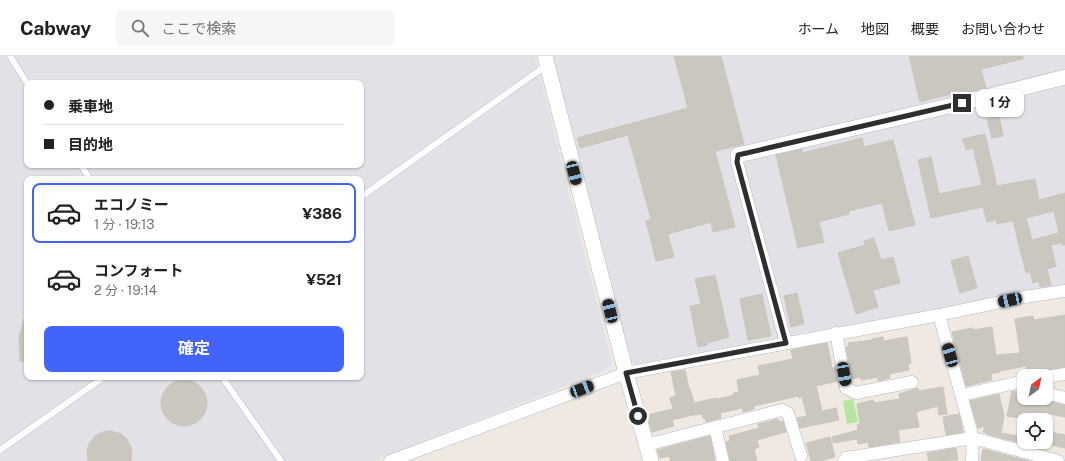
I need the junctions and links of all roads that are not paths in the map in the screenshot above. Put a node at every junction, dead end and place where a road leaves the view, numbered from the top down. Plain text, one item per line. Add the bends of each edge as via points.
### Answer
1 (10, 56) edge
2 (546, 60) edge
3 (1065, 77) edge
4 (26, 80) edge
5 (738, 155) joint
6 (364, 195) edge
7 (1065, 291) edge
8 (939, 315) junction
9 (836, 333) junction
10 (786, 343) junction
11 (626, 373) junction
12 (1065, 374) edge
13 (1053, 376) edge
14 (100, 380) edge
15 (224, 380) edge
16 (912, 382) dead end
17 (1017, 382) edge
18 (1010, 384) junction
19 (1017, 386) edge
20 (962, 395) junction
21 (1053, 395) edge
22 (1065, 398) edge
23 (715, 427) junction
24 (973, 438) junction
25 (646, 445) junction
26 (0, 450) edge
27 (802, 456) dead end
28 (281, 461) edge
29 (390, 461) edge
30 (651, 461) edge
31 (723, 461) edge
32 (844, 461) edge
33 (972, 461) edge
34 (1058, 461) edge

1 - 4 lane
2 - 6 lane
2 - 11 street
3 - 5 street
5 - 10 street via 737,162
7 - 8 street
8 - 9 street
8 - 20 street
9 - 10 street
9 - 16 street via 846,388 856,393
10 - 11 street
11 - 25 street
11 - 29 street
12 - 13 street
14 - 26 lane
15 - 28 lane
17 - 18 street
18 - 19 street
18 - 20 street
20 - 24 street
21 - 22 street
23 - 25 street
23 - 27 street via 782,410 788,413
23 - 31 street
24 - 32 street via 846,458
24 - 33 street
24 - 34 street
25 - 30 street

